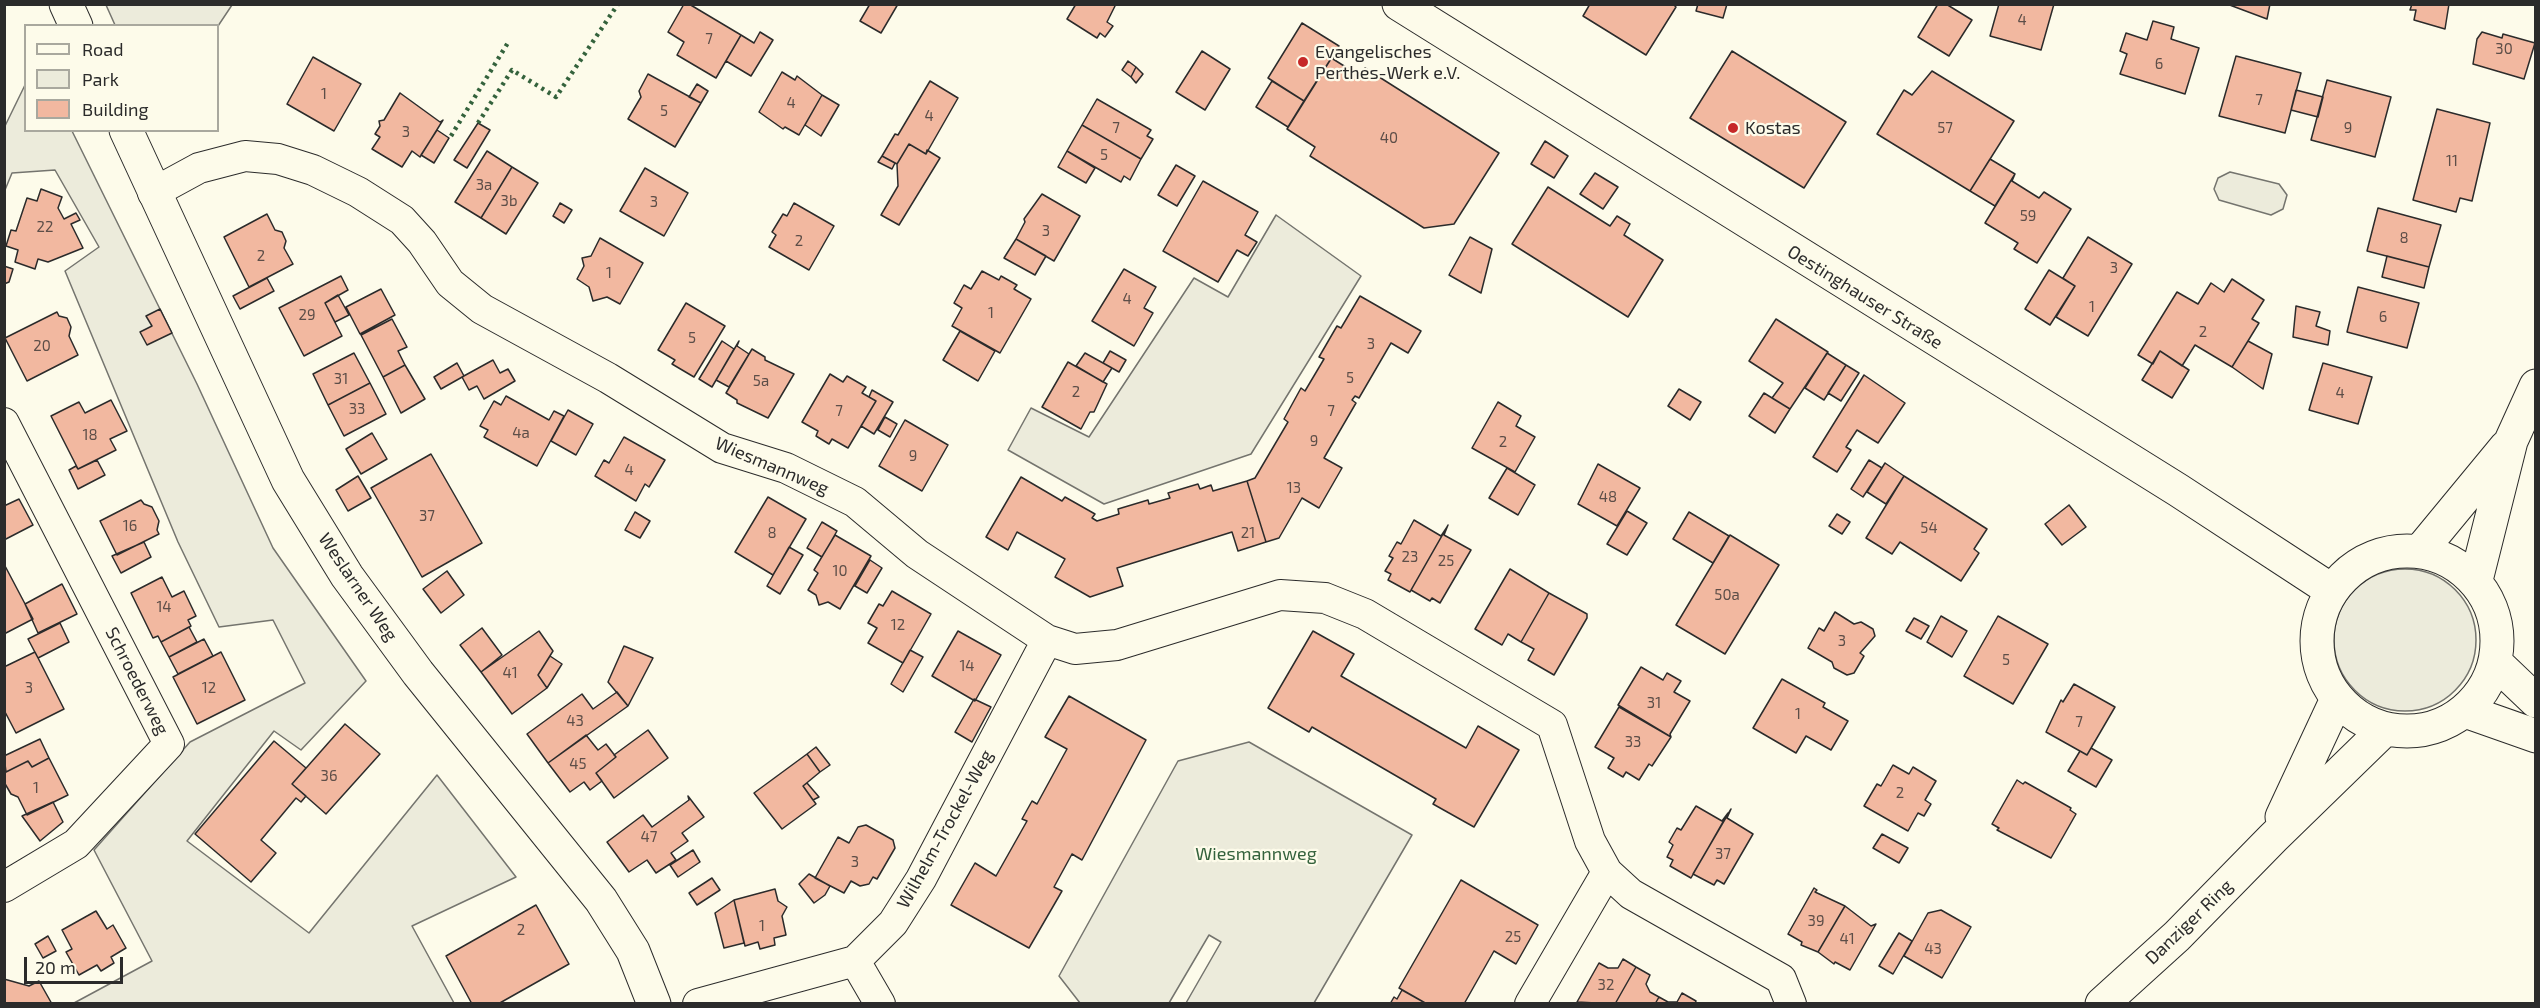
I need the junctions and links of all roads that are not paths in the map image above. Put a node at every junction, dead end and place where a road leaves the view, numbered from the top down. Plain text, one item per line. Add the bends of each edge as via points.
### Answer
1 (66, 4) edge
2 (1399, 4) edge
3 (75, 24) edge
4 (127, 132) edge
5 (153, 194) junction
6 (2535, 386) edge
7 (4, 423) edge
8 (2511, 441) junction
9 (2421, 550) junction
10 (2476, 580) junction
11 (2331, 590) junction
12 (1047, 640) junction
13 (2495, 662) junction
14 (2337, 699) junction
15 (2535, 701) edge
16 (2465, 711) junction
17 (2385, 729) junction
18 (2535, 736) edge
19 (2273, 838) junction
20 (1607, 872) junction
21 (4, 887) edge
22 (855, 961) junction
23 (654, 1004) edge
24 (699, 1004) edge
25 (880, 1004) edge
26 (1530, 1004) edge
27 (1791, 1004) edge
28 (2102, 1004) edge

1 - 3 street
2 - 11 street, Oestinghauser Straße via 2178,490
4 - 5 street, Weslarner Weg
5 - 12 street, Wiesmannweg via 199,168 245,156 278,159 313,170 358,192 402,220 450,283 482,309 608,378 722,448 786,468 855,502 917,554
5 - 23 street, Weslarner Weg via 288,480 347,576 418,673 602,900 633,951
6 - 8 street
7 - 21 street, Schroederweg via 169,744 76,844
8 - 9 street
8 - 10 street
9 - 10 street via 2453,562
9 - 11 street via 2386,552 2355,566
10 - 13 street via 2491,605 2496,624
11 - 14 street via 2319,617 2316,646 2322,675
12 - 20 street, Wiesmannweg via 1075,649 1117,645 1280,595 1326,598 1365,614 1552,725 1590,841
12 - 22 street, Wilhelm-Trockel-Weg via 921,879 893,923
13 - 15 street
13 - 16 street via 2484,689
14 - 17 street via 2359,718
14 - 19 street, Danziger Ring
16 - 17 street via 2441,725 2414,732
16 - 18 street
17 - 19 street, Danziger Ring
19 - 28 street, Danziger Ring via 2177,936
20 - 26 street
20 - 27 street, Wiesmannweg via 1631,894 1781,979
22 - 24 street, Wilhelm-Trockel-Weg
22 - 25 street

